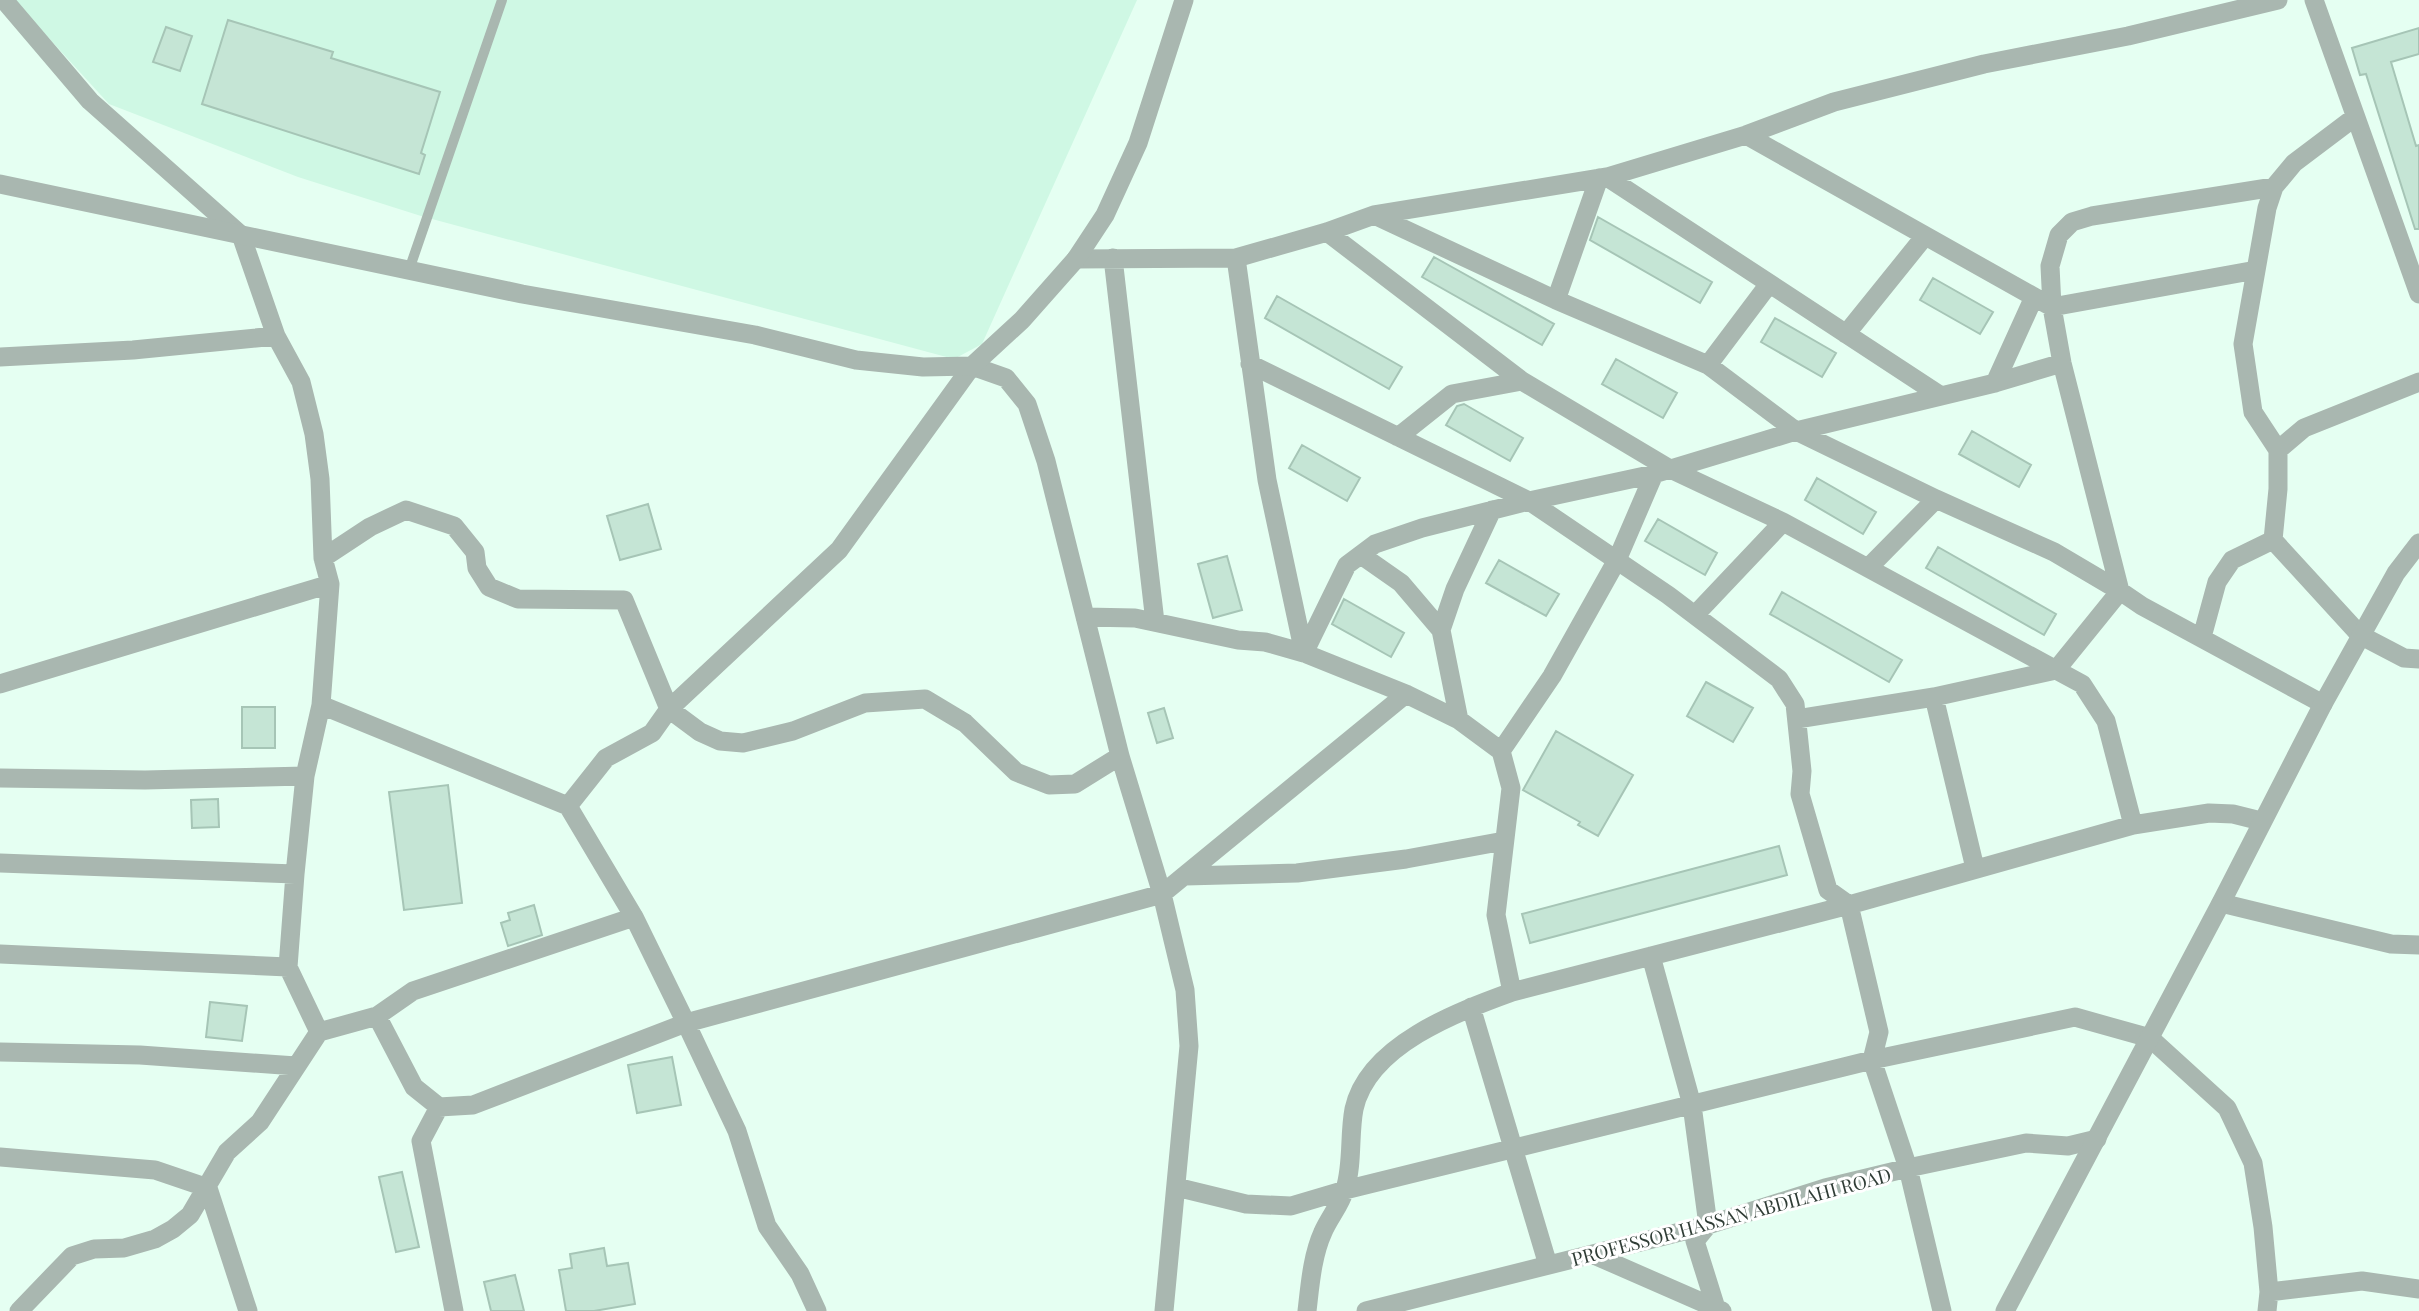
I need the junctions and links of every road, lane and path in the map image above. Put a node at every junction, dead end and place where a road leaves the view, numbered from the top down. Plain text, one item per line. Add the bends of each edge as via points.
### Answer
1 (4, 0) edge
2 (502, 0) edge
3 (1184, 0) edge
4 (2278, 0) edge
5 (2314, 0) edge
6 (2355, 117) junction
7 (1746, 135) junction
8 (1603, 177) junction
9 (0, 184) edge
10 (2274, 187) junction
11 (1374, 215) junction
12 (1327, 232) junction
13 (242, 234) junction
14 (1925, 236) junction
15 (1076, 258) junction
16 (1113, 258) junction
17 (1236, 258) junction
18 (409, 270) junction
19 (2256, 270) junction
20 (1769, 284) junction
21 (2419, 294) edge
22 (2034, 297) junction
23 (1556, 300) junction
24 (2052, 307) junction
25 (1846, 334) junction
26 (276, 336) junction
27 (0, 356) edge
28 (1250, 363) junction
29 (2062, 363) junction
30 (1708, 365) junction
31 (972, 366) junction
32 (1522, 381) junction
33 (2419, 382) edge
34 (1995, 383) junction
35 (1941, 396) junction
36 (1796, 431) junction
37 (1398, 437) junction
38 (2278, 450) junction
39 (1661, 471) junction
40 (1936, 499) junction
41 (1529, 501) junction
42 (1492, 510) junction
43 (1783, 522) junction
44 (2273, 540) junction
45 (2419, 543) edge
46 (1362, 555) junction
47 (323, 558) junction
48 (1617, 560) junction
49 (1869, 568) junction
50 (330, 584) junction
51 (2120, 591) junction
52 (1695, 615) junction
53 (1086, 617) junction
54 (1155, 622) junction
55 (1441, 630) junction
56 (2360, 635) junction
57 (2202, 637) junction
58 (1304, 653) junction
59 (2419, 659) edge
60 (2056, 670) junction
61 (0, 684) edge
62 (1406, 694) junction
63 (1934, 697) junction
64 (2323, 704) junction
65 (321, 705) junction
66 (669, 709) junction
67 (1797, 719) junction
68 (1459, 720) junction
69 (1501, 751) junction
70 (1120, 756) junction
71 (305, 776) junction
72 (0, 778) edge
73 (568, 806) junction
74 (2261, 821) junction
75 (2133, 825) junction
76 (1504, 841) junction
77 (0, 863) edge
78 (1975, 868) junction
79 (295, 874) junction
80 (1185, 876) junction
81 (1162, 894) junction
82 (2221, 903) junction
83 (1849, 905) junction
84 (634, 917) junction
85 (2419, 945) edge
86 (0, 954) edge
87 (1651, 956) junction
88 (288, 967) junction
89 (1512, 992) junction
90 (1471, 1007) junction
91 (377, 1016) junction
92 (686, 1023) junction
93 (319, 1031) junction
94 (2150, 1038) junction
95 (0, 1052) edge
96 (1872, 1060) junction
97 (296, 1066) junction
98 (1692, 1105) junction
99 (439, 1107) junction
100 (2097, 1139) junction
101 (1515, 1148) junction
102 (0, 1157) edge
103 (1908, 1168) junction
104 (1176, 1187) junction
105 (208, 1188) junction
106 (1345, 1190) junction
107 (1708, 1225) junction
108 (1594, 1255) junction
109 (1548, 1265) junction
110 (2419, 1289) edge
111 (2268, 1302) edge
112 (1719, 1310) edge
113 (19, 1311) edge
114 (248, 1311) edge
115 (454, 1311) edge
116 (817, 1311) edge
117 (1164, 1311) edge
118 (1307, 1311) edge
119 (1369, 1311) edge
120 (1942, 1311) edge
121 (2006, 1311) edge

1 - 13 street via 90,100
2 - 18 lane
3 - 15 street via 1138,143 1105,215
4 - 7 street via 1834,102
5 - 6 street
6 - 10 street via 2294,163
6 - 21 street
7 - 8 street
7 - 14 street
8 - 11 street
8 - 20 street
8 - 23 street
9 - 13 street
10 - 19 street
10 - 24 street via 2072,222 2059,235 2050,266
11 - 12 street
11 - 23 street
12 - 17 street
12 - 32 street
13 - 18 street
13 - 26 street
14 - 22 street
14 - 25 street
15 - 16 street
15 - 31 street via 1022,320
16 - 17 street
16 - 54 street
17 - 28 street
18 - 31 street via 755,335 856,360 923,368
19 - 24 street
19 - 38 street via 2243,344 2253,412
20 - 25 street
20 - 30 street
22 - 24 street
22 - 34 street
23 - 30 street
24 - 29 street
25 - 35 street
26 - 27 street via 133,350
26 - 47 street via 301,382 314,434
28 - 37 street
28 - 58 street via 1267,480
29 - 34 street
29 - 51 street
30 - 36 street
31 - 53 street via 1006,378 1027,404
31 - 66 street via 839,550
32 - 37 street via 1452,394
32 - 39 street
33 - 38 street via 2304,428
34 - 35 street
35 - 36 street
36 - 39 street
36 - 40 street
37 - 41 street
38 - 44 street
39 - 41 street
39 - 43 street
39 - 48 street
40 - 49 street
40 - 51 street via 2054,552
41 - 42 street
41 - 48 street
42 - 46 street via 1375,544
42 - 55 street
43 - 49 street
43 - 52 street
44 - 56 street
44 - 57 street via 2232,560 2217,582
45 - 56 street
46 - 55 street via 1401,583
46 - 58 street via 1347,565
47 - 50 street
47 - 66 street via 406,510 454,526 475,552 477,568 489,587 517,599 624,600
48 - 52 street
48 - 69 street via 1552,676
49 - 60 street
50 - 61 street
50 - 65 street
51 - 57 street
51 - 60 street
52 - 67 street via 1779,679 1795,704
53 - 54 street
53 - 70 street
54 - 58 street
55 - 68 street
56 - 59 street via 2404,658
56 - 64 street
57 - 64 street
58 - 62 street
60 - 63 street
60 - 75 street via 2082,684 2106,721
62 - 68 street
62 - 80 street
63 - 67 street
63 - 78 street
64 - 74 street
65 - 71 street
65 - 73 street
66 - 70 street via 700,732 720,741 743,743 793,731 865,703 925,699 965,723 1016,772 1049,785 1075,784
66 - 73 street via 652,733 606,758
67 - 83 street via 1800,794 1828,890
68 - 69 street
69 - 76 street via 1511,788
70 - 81 street
71 - 72 street
71 - 79 street
73 - 84 street
74 - 75 street via 2209,813
74 - 82 street
75 - 78 street
76 - 80 street via 1297,873
76 - 89 street via 1496,915
77 - 79 street
78 - 83 street
79 - 88 street
80 - 81 street
81 - 92 street
81 - 104 street via 1185,990 1189,1046
82 - 85 street via 2391,944
82 - 94 street
83 - 87 street
83 - 96 street via 1879,1032
84 - 91 street via 413,991
84 - 92 street
86 - 88 street
87 - 89 street
87 - 98 street
88 - 93 street
89 - 90 street
90 - 101 street
90 - 106 street via 1392,1050 1372,1072 1354,1107
91 - 93 street
91 - 99 street via 414,1087
92 - 99 street via 473,1105
92 - 116 street via 737,1131 767,1226 800,1274
93 - 97 street
94 - 96 street via 2075,1017
94 - 100 street
94 - 111 street via 2227,1108 2253,1163
95 - 97 street via 140,1055
96 - 98 street
96 - 103 street
97 - 105 street via 260,1122 228,1152
98 - 101 street
98 - 107 street
99 - 115 street via 421,1141
100 - 103 street, PROFESSOR HASSAN ABDILAHI ROAD via 2068,1146 2026,1143
100 - 121 street
101 - 106 street
101 - 109 street
102 - 105 street via 155,1170
103 - 107 street, PROFESSOR HASSAN ABDILAHI ROAD via 1825,1188
103 - 120 street
104 - 106 street via 1246,1204 1291,1206
104 - 117 street
105 - 113 street via 191,1215 173,1230 124,1248 94,1249 72,1256
105 - 114 street
106 - 118 street via 1321,1235
107 - 108 street, PROFESSOR HASSAN ABDILAHI ROAD
107 - 112 street via 1695,1241
108 - 109 street, PROFESSOR HASSAN ABDILAHI ROAD
108 - 112 street
109 - 119 street, PROFESSOR HASSAN ABDILAHI ROAD
110 - 111 street via 2362,1281

